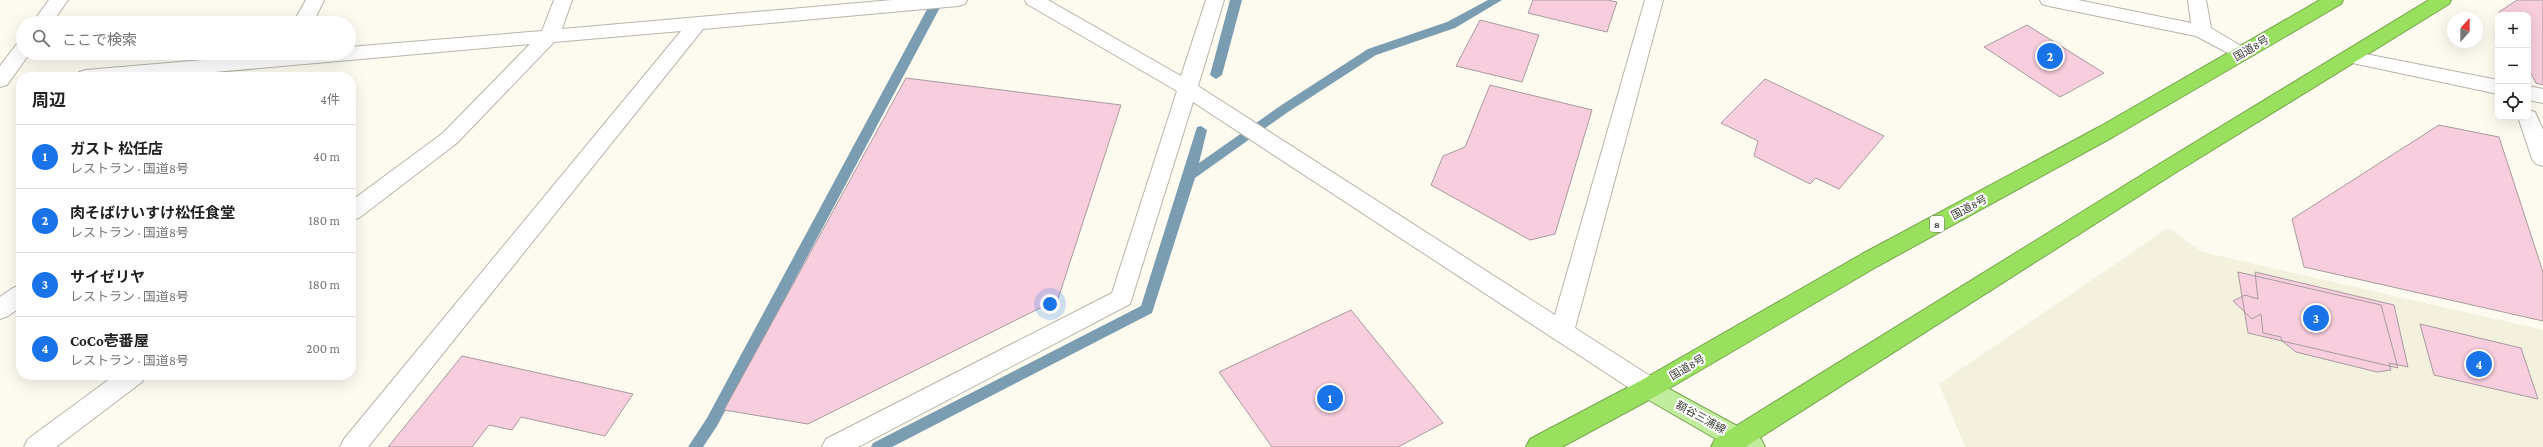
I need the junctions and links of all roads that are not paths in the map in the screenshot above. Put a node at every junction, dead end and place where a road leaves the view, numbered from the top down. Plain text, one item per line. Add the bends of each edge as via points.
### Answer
1 (59, 0) edge
2 (315, 0) edge
3 (563, 0) edge
4 (958, 0) edge
5 (1034, 0) edge
6 (1215, 0) edge
7 (1654, 0) edge
8 (2049, 0) edge
9 (2197, 0) edge
10 (2334, 0) edge
11 (2442, 0) edge
12 (47, 16) edge
13 (307, 16) edge
14 (697, 23) junction
15 (2202, 31) junction
16 (550, 35) junction
17 (2240, 54) junction
18 (356, 55) edge
19 (2350, 57) junction
20 (16, 58) edge
21 (310, 60) edge
22 (281, 63) edge
23 (156, 72) edge
24 (0, 80) edge
25 (16, 82) edge
26 (0, 84) edge
27 (2495, 86) edge
28 (1188, 88) junction
29 (2531, 94) edge
30 (2543, 96) edge
31 (2529, 120) edge
32 (2543, 159) edge
33 (356, 208) edge
34 (16, 298) edge
35 (0, 310) edge
36 (1562, 331) junction
37 (126, 380) edge
38 (1649, 388) junction
39 (1739, 444) edge
40 (37, 447) edge
41 (353, 447) edge
42 (835, 447) edge
43 (1539, 447) edge

1 - 12 street
2 - 13 street
3 - 16 street
4 - 14 street
5 - 28 street
6 - 28 street
7 - 36 street
8 - 15 street
9 - 15 street
10 - 17 highway, 国道8号 / 8
11 - 19 highway
14 - 16 street
14 - 41 street
15 - 17 street
16 - 18 street
16 - 33 street via 450,138
17 - 38 highway, 国道8号 / 8 via 2106,132 1870,260
19 - 27 street
19 - 39 highway via 2168,168
20 - 24 street
21 - 22 street
22 - 23 street
25 - 26 street
28 - 36 street
28 - 42 street via 1122,298
29 - 30 street
31 - 32 street
34 - 35 street
36 - 38 street
37 - 40 street
38 - 39 main road, 額谷三浦線
38 - 43 highway, 国道8号 / 8

